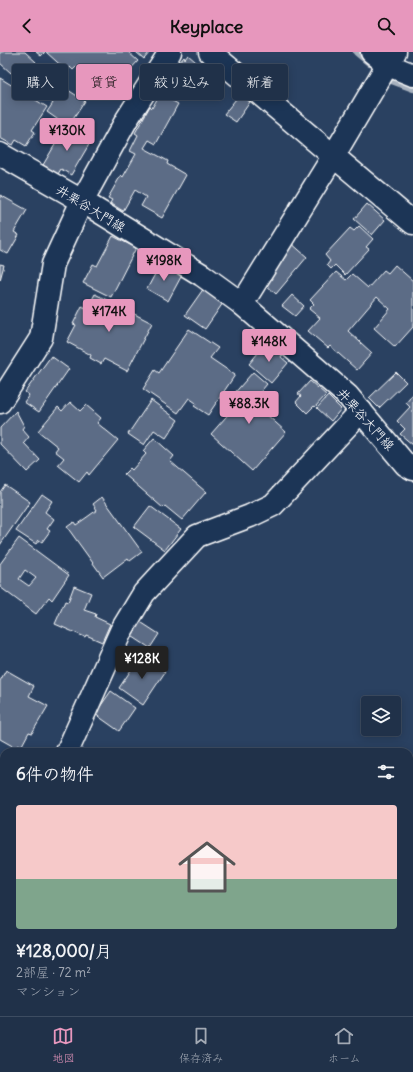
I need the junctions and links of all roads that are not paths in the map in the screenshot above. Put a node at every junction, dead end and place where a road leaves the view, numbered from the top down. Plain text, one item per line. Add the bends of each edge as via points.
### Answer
1 (170, 52) edge
2 (210, 52) edge
3 (385, 56) edge
4 (413, 75) edge
5 (0, 154) edge
6 (334, 155) junction
7 (82, 201) junction
8 (413, 222) edge
9 (242, 304) junction
10 (0, 402) edge
11 (361, 411) junction
12 (413, 469) edge
13 (69, 748) edge

1 - 7 street via 127,119
2 - 6 street
3 - 4 street
3 - 6 street
5 - 7 street, 井栗谷大門線
6 - 8 street
6 - 9 street
7 - 9 street, 井栗谷大門線 via 202,274
7 - 10 street via 53,264 42,338
9 - 11 street, 井栗谷大門線 via 348,396
11 - 12 street, 井栗谷大門線 via 406,465
11 - 13 street via 273,505 197,536 144,593 121,631

